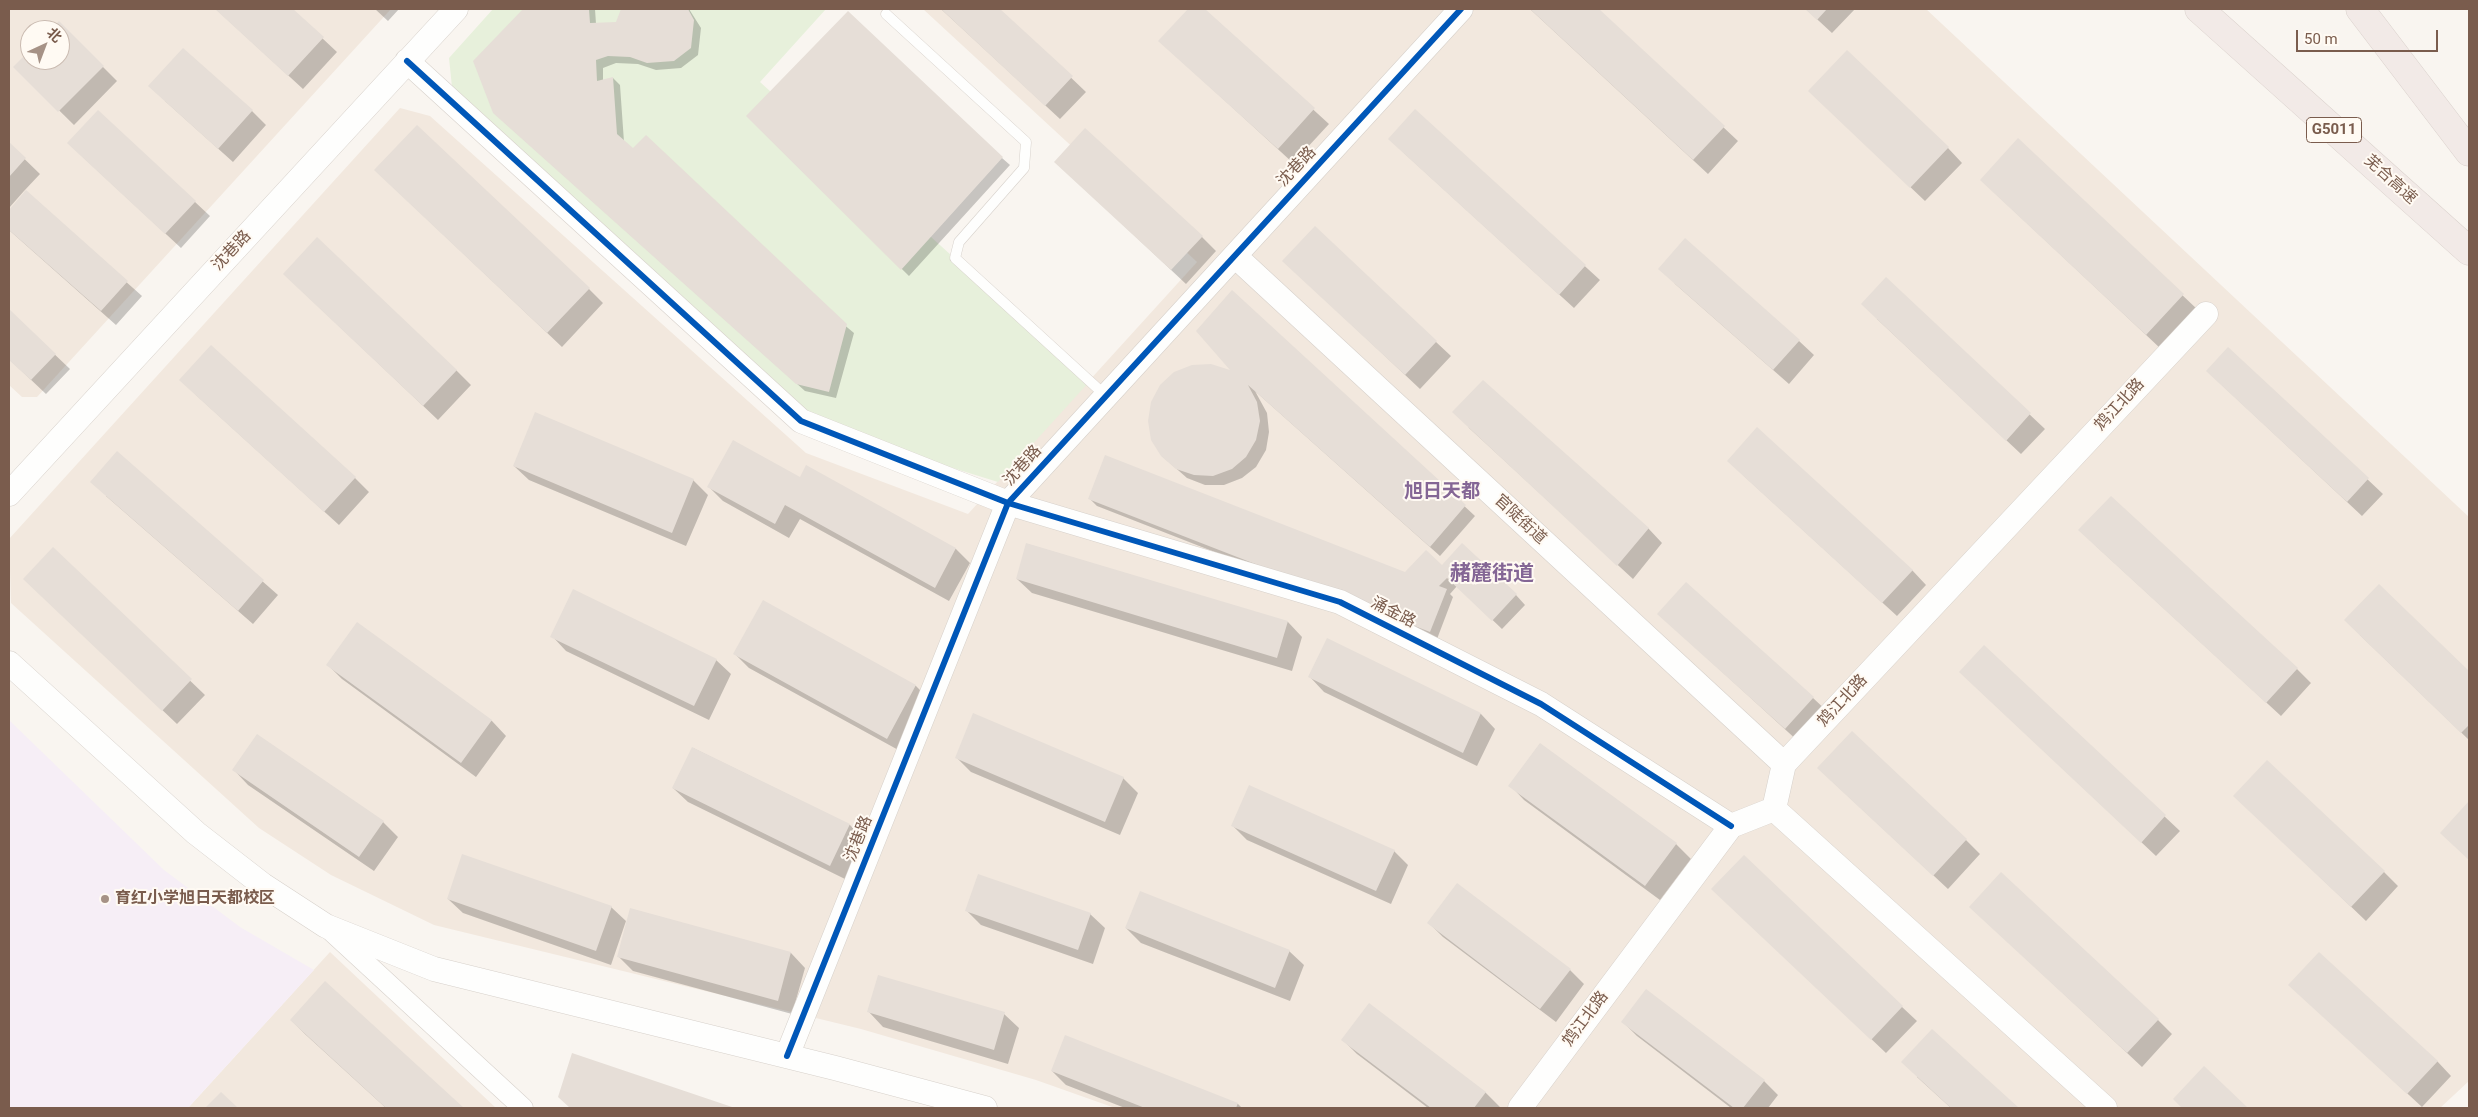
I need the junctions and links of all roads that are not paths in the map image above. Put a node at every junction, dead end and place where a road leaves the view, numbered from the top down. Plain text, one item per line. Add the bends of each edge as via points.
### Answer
1 (456, 9) edge
2 (1461, 9) edge
3 (2200, 9) edge
4 (2360, 9) edge
5 (886, 14) dead end
6 (407, 61) junction
7 (2469, 152) edge
8 (2469, 251) edge
9 (1235, 256) junction
10 (2206, 314) dead end
11 (1106, 396) junction
12 (9, 494) edge
13 (1008, 503) junction
14 (9, 662) edge
15 (1784, 764) junction
16 (1774, 809) junction
17 (1730, 826) junction
18 (326, 926) junction
19 (787, 1056) junction
20 (524, 1108) edge
21 (986, 1108) edge
22 (1520, 1108) edge
23 (2105, 1108) edge

1 - 6 street, 沈巷路
2 - 9 street, 沈巷路
3 - 8 highway, 芜合高速 / G5011
4 - 7 highway
5 - 11 lane via 1026,142 1024,168 959,242 955,258
6 - 12 street, 沈巷路
6 - 13 street, 涌金路 via 801,421
9 - 11 street, 沈巷路
9 - 15 street, 官陡街道
10 - 15 street, 鸩江北路
11 - 13 street, 沈巷路
13 - 17 street, 涌金路 via 1340,602 1541,704
13 - 19 street, 沈巷路
14 - 18 street via 196,833 263,886
15 - 16 street
16 - 17 street
16 - 23 street
17 - 22 street, 鸩江北路
18 - 19 street via 434,969
18 - 20 street
19 - 21 street

